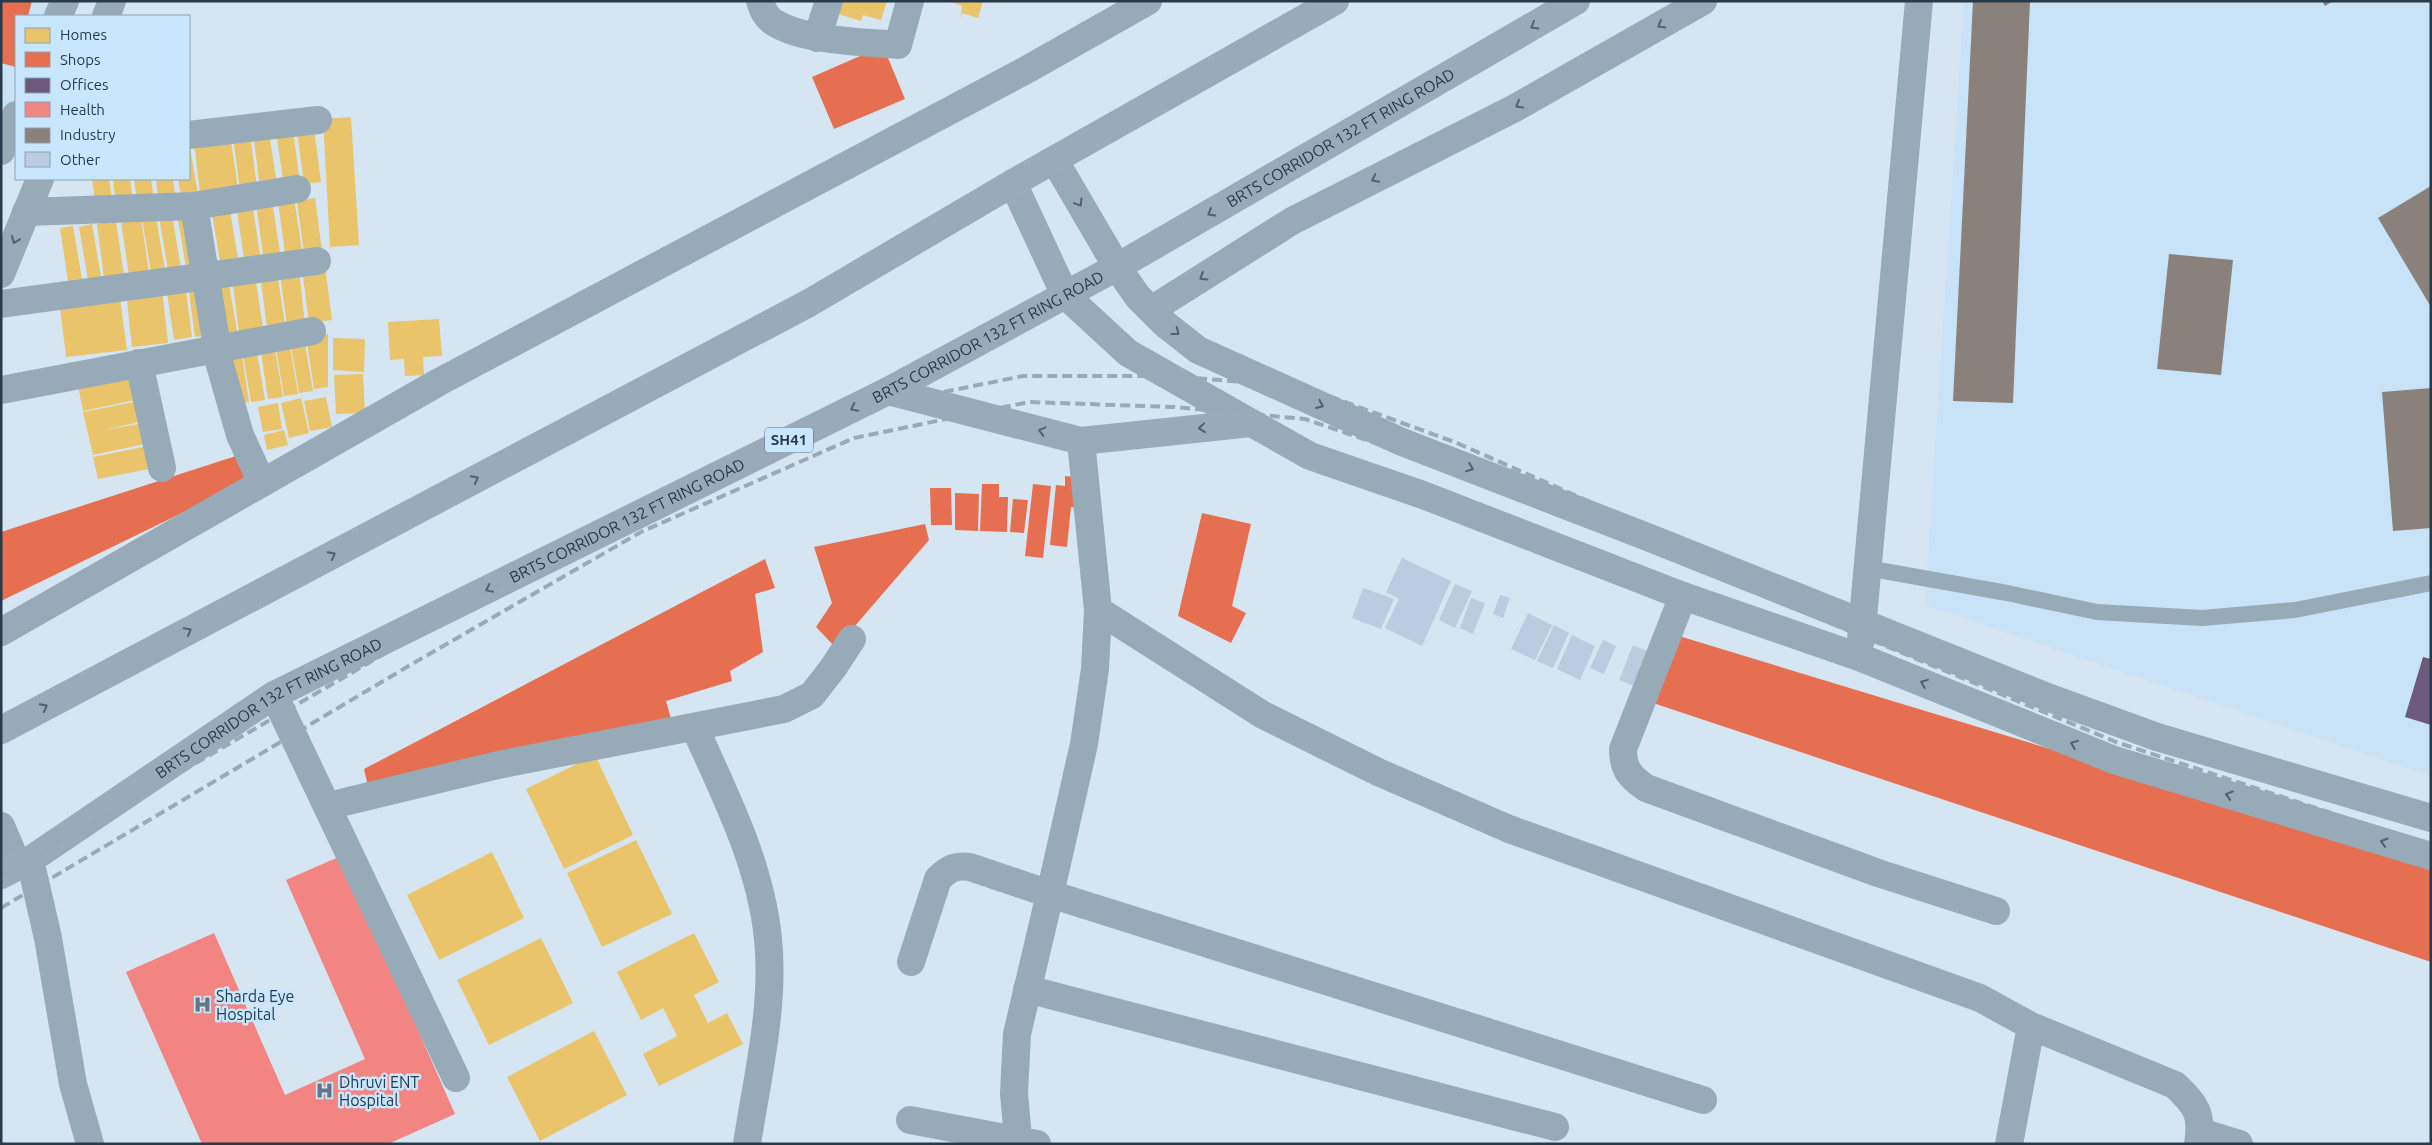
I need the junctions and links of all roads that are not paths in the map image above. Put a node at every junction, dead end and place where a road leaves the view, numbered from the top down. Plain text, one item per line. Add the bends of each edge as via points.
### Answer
1 (65, 1) edge
2 (112, 1) edge
3 (760, 1) edge
4 (829, 1) edge
5 (910, 1) edge
6 (1148, 1) edge
7 (1335, 1) edge
8 (1576, 1) edge
9 (1703, 1) edge
10 (1919, 1) edge
11 (58, 15) edge
12 (106, 15) edge
13 (817, 38) junction
14 (15, 118) edge
15 (318, 120) dead end
16 (190, 135) edge
17 (1, 151) edge
18 (1055, 161) junction
19 (40, 180) edge
20 (1013, 183) junction
21 (297, 189) dead end
22 (194, 206) junction
23 (26, 212) junction
24 (317, 261) dead end
25 (1117, 267) junction
26 (1, 274) edge
27 (204, 276) junction
28 (1065, 295) junction
29 (1, 304) edge
30 (1151, 310) junction
31 (312, 332) dead end
32 (217, 349) junction
33 (140, 363) junction
34 (1, 390) edge
35 (888, 392) junction
36 (1251, 423) junction
37 (1082, 441) junction
38 (162, 468) dead end
39 (262, 484) junction
40 (1867, 568) junction
41 (2431, 583) edge
42 (1683, 596) junction
43 (1098, 610) junction
44 (1862, 623) junction
45 (1, 632) edge
46 (852, 639) dead end
47 (1860, 657) junction
48 (274, 695) junction
49 (695, 728) junction
50 (1, 730) edge
51 (328, 806) junction
52 (2431, 818) edge
53 (1, 826) edge
54 (2431, 856) edge
55 (16, 867) edge
56 (1050, 894) junction
57 (1996, 912) dead end
58 (911, 962) dead end
59 (1027, 989) junction
60 (2031, 1026) junction
61 (456, 1078) dead end
62 (1703, 1100) dead end
63 (910, 1120) dead end
64 (1555, 1127) dead end
65 (2199, 1138) edge
66 (1028, 1142) edge
67 (90, 1144) edge
68 (747, 1144) edge
69 (2009, 1144) edge
70 (2239, 1144) edge

1 - 11 street
2 - 12 street
3 - 13 street via 765,14 775,24
4 - 13 street
5 - 13 street via 898,45
6 - 39 street via 1028,69 439,382
7 - 18 main road
8 -> 25 main road, BRTS CORRIDOR 132 FT RING ROAD / SH41
9 -> 30 street via 1514,108 1292,221
10 - 40 street
14 - 17 street
15 - 16 street
18 - 20 main road
18 -> 25 street
19 - 23 street
20 - 28 street
50 -> 20 main road via 809,303
21 - 22 street
22 - 23 street
22 - 27 street
23 -> 26 street
24 - 27 street
25 - 28 main road, BRTS CORRIDOR 132 FT RING ROAD / SH41
25 - 30 street
27 - 29 street
27 - 32 street
28 - 35 main road, BRTS CORRIDOR 132 FT RING ROAD / SH41
28 - 36 street via 1128,353
30 -> 44 street via 1198,350 1402,442
31 - 32 street
32 - 33 street
32 - 39 street via 240,435
33 - 34 street
33 - 38 street
37 -> 35 main road
35 -> 48 main road, BRTS CORRIDOR 132 FT RING ROAD / SH41
36 -> 37 main road
36 - 42 street via 1310,456 1423,495
37 - 43 street
39 - 45 street
40 - 41 lane via 2097,612 2202,618 2295,610
40 - 44 street
42 - 47 street
42 - 57 street via 1623,749 1623,762 1630,777 1646,788 1878,873
43 - 56 street via 1095,669 1086,728
43 - 60 street via 1263,715 1378,772 1509,829 1980,998
44 - 47 street
44 - 52 street via 2157,737
46 - 49 street via 812,695 784,709
54 -> 47 street via 2114,760
48 - 51 street
48 - 55 main road, BRTS CORRIDOR 132 FT RING ROAD / SH41
49 - 51 street via 498,766
49 - 68 street via 757,879 768,940 768,1011
51 - 61 street
53 - 55 street
55 - 67 street via 48,938 73,1084
56 - 58 street via 970,866 948,870 938,879
56 - 59 street
56 - 62 street
59 - 64 street
59 - 66 street via 1014,1063 1014,1093
60 - 65 street via 2176,1086 2193,1102 2201,1120
60 - 69 street
63 - 66 street
65 - 70 street

